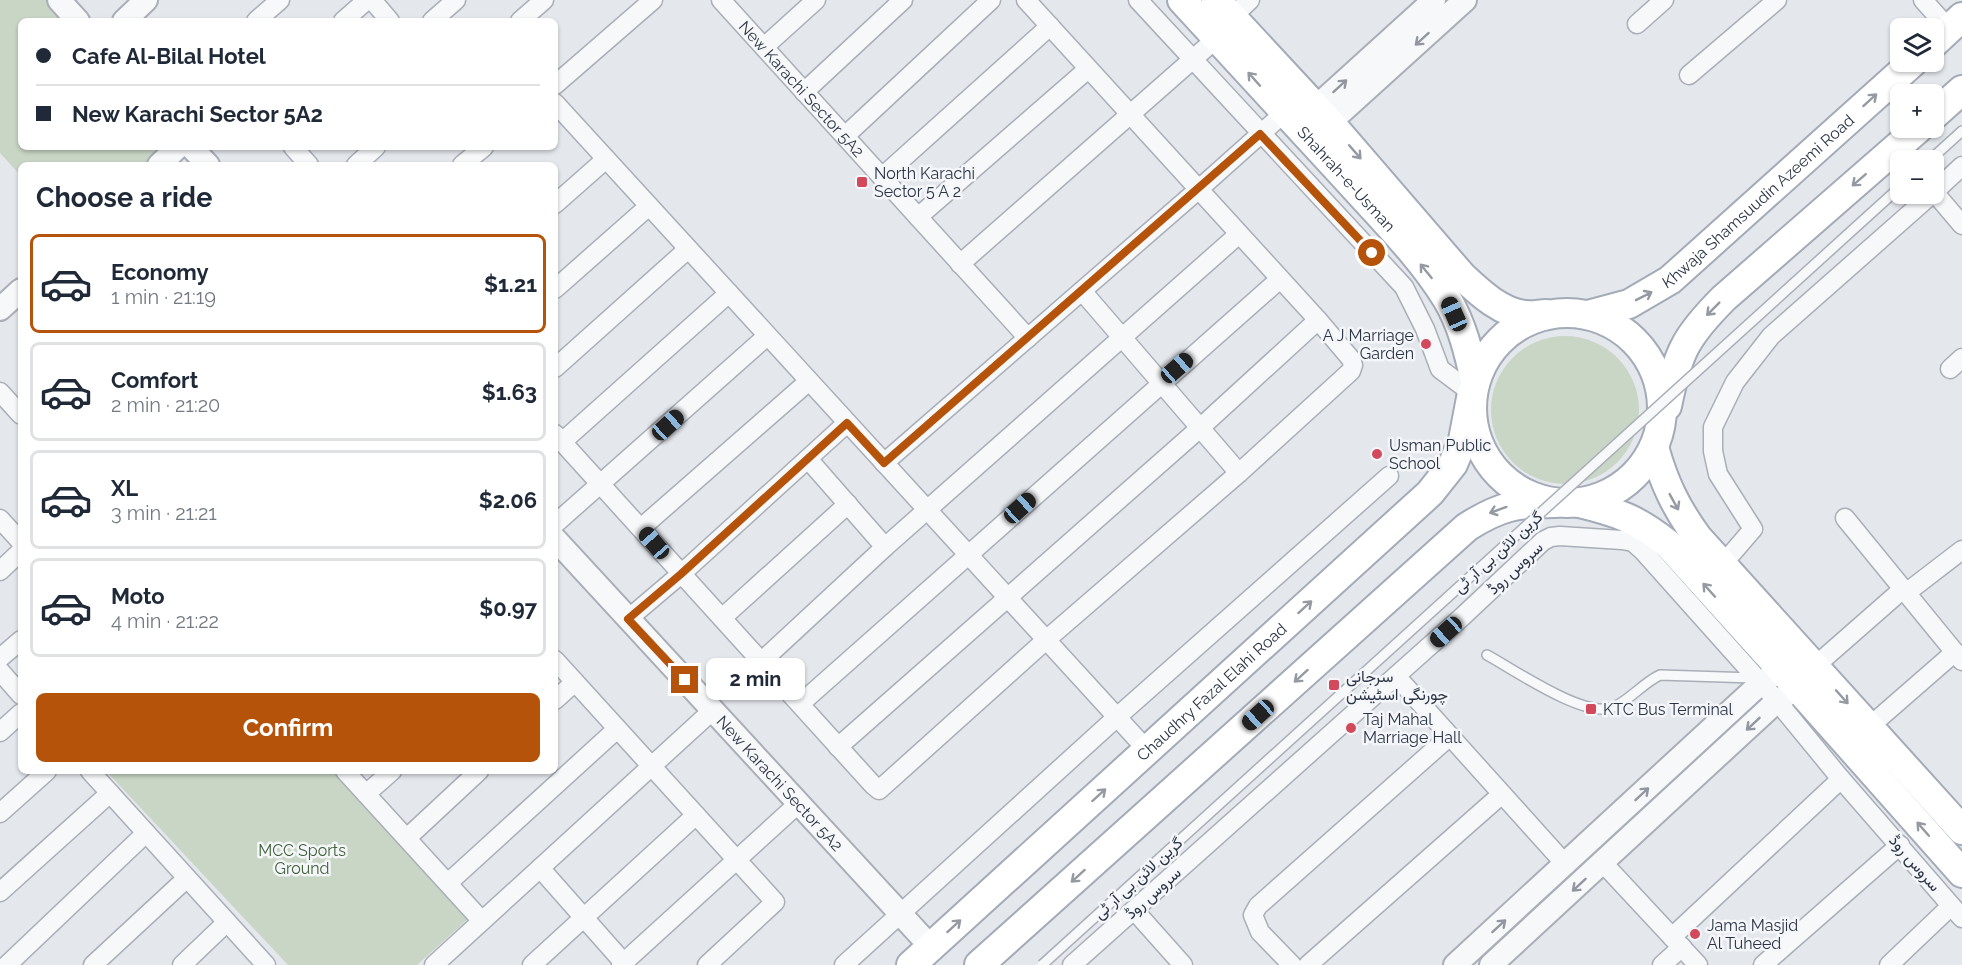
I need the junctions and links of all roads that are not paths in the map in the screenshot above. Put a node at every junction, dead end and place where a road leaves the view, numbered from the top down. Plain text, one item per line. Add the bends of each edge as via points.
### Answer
1 (59, 0) edge
2 (146, 0) edge
3 (280, 0) edge
4 (367, 0) edge
5 (372, 0) edge
6 (456, 0) edge
7 (544, 0) edge
8 (653, 0) edge
9 (816, 0) edge
10 (903, 0) edge
11 (991, 0) edge
12 (1026, 0) edge
13 (1138, 0) edge
14 (1182, 0) edge
15 (1434, 0) edge
16 (1465, 0) edge
17 (1664, 0) edge
18 (1776, 0) edge
19 (1923, 0) edge
20 (724, 1) edge
21 (1229, 14) edge
22 (75, 18) edge
23 (127, 18) edge
24 (259, 18) edge
25 (346, 18) edge
26 (387, 18) edge
27 (435, 18) edge
28 (523, 18) edge
29 (1637, 24) dead end
30 (1050, 26) junction
31 (1948, 30) edge
32 (764, 48) junction
33 (1193, 60) junction
34 (1088, 69) junction
35 (1902, 72) edge
36 (1689, 75) dead end
37 (558, 82) edge
38 (1962, 90) edge
39 (804, 92) junction
40 (558, 106) edge
41 (1944, 106) edge
42 (1131, 116) junction
43 (1307, 122) junction
44 (1962, 131) edge
45 (1260, 134) junction
46 (845, 136) junction
47 (1908, 138) edge
48 (175, 150) edge
49 (194, 150) edge
50 (296, 150) edge
51 (373, 150) edge
52 (480, 150) edge
53 (1941, 150) edge
54 (606, 159) junction
55 (162, 162) edge
56 (205, 162) edge
57 (306, 162) edge
58 (359, 162) edge
59 (466, 162) edge
60 (1962, 166) edge
61 (882, 177) junction
62 (1944, 182) edge
63 (1199, 189) junction
64 (1890, 196) edge
65 (558, 201) edge
66 (1920, 204) edge
67 (1944, 204) edge
68 (650, 206) junction
69 (918, 217) junction
70 (1962, 225) edge
71 (1239, 234) junction
72 (688, 249) junction
73 (960, 264) junction
74 (1280, 279) junction
75 (558, 286) edge
76 (1082, 291) junction
77 (18, 293) edge
78 (729, 293) junction
79 (0, 309) edge
80 (1553, 314) junction
81 (1588, 315) junction
82 (1318, 320) junction
83 (767, 336) junction
84 (1028, 338) junction
85 (1120, 338) junction
86 (558, 365) edge
87 (809, 381) junction
88 (1160, 383) junction
89 (1474, 387) junction
90 (847, 423) junction
91 (1200, 428) junction
92 (1657, 436) junction
93 (559, 438) edge
94 (808, 459) junction
95 (884, 463) junction
96 (1239, 473) junction
97 (1389, 476) dead end
98 (601, 484) junction
99 (1567, 503) junction
100 (848, 504) junction
101 (927, 510) junction
102 (1845, 518) dead end
103 (0, 519) edge
104 (558, 521) edge
105 (641, 528) junction
106 (18, 539) edge
107 (558, 542) edge
108 (885, 547) junction
109 (1962, 550) edge
110 (18, 554) edge
111 (967, 555) junction
112 (1722, 565) junction
113 (0, 570) edge
114 (681, 574) junction
115 (1905, 591) junction
116 (1007, 598) junction
117 (1750, 616) junction
118 (722, 618) junction
119 (628, 619) junction
120 (1046, 640) junction
121 (18, 643) edge
122 (1487, 655) dead end
123 (1959, 656) edge
124 (0, 658) edge
125 (762, 661) junction
126 (558, 663) edge
127 (0, 672) edge
128 (1396, 676) junction
129 (1781, 681) junction
130 (575, 682) junction
131 (18, 692) edge
132 (558, 697) edge
133 (800, 704) junction
134 (713, 711) junction
135 (18, 716) edge
136 (1117, 717) junction
137 (1869, 727) junction
138 (617, 729) junction
139 (0, 732) edge
140 (1450, 736) junction
141 (838, 747) junction
142 (1148, 751) junction
143 (652, 766) junction
144 (44, 774) edge
145 (93, 774) edge
146 (348, 774) edge
147 (389, 774) edge
148 (476, 774) edge
149 (1841, 779) junction
150 (110, 793) junction
151 (366, 794) junction
152 (1502, 794) junction
153 (799, 803) junction
154 (0, 813) edge
155 (696, 815) junction
156 (1960, 823) edge
157 (146, 833) junction
158 (407, 838) junction
159 (1900, 845) junction
160 (737, 860) junction
161 (1603, 863) junction
162 (1566, 865) junction
163 (540, 868) junction
164 (1962, 873) edge
165 (187, 878) junction
166 (448, 883) junction
167 (0, 892) edge
168 (1134, 910) junction
169 (1957, 912) edge
170 (900, 914) junction
171 (584, 917) junction
172 (482, 921) junction
173 (227, 922) junction
174 (1677, 942) junction
175 (921, 956) edge
176 (622, 964) edge
177 (7, 965) edge
178 (93, 965) edge
179 (182, 965) edge
180 (266, 965) edge
181 (434, 965) edge
182 (532, 965) edge
183 (707, 965) edge
184 (844, 965) edge
185 (979, 965) edge
186 (1042, 965) edge
187 (1072, 965) edge
188 (1183, 965) edge
189 (1292, 965) edge
190 (1308, 965) edge
191 (1455, 965) edge
192 (1491, 965) edge
193 (1662, 965) edge
194 (1698, 965) edge
195 (1763, 965) edge
196 (1889, 965) edge

1 - 22 street
2 - 23 street
3 - 24 street
4 - 25 street
5 - 26 street
6 - 27 street
7 - 28 street
8 - 37 street
9 - 32 street
10 - 39 street
11 - 46 street
12 - 30 street
13 - 33 street
14 - 21 main road, Shahrah-e-Usman
43 -> 15 street
16 -> 43 street
17 - 29 street
18 - 36 street
19 - 31 street
20 - 32 street, New Karachi Sector 5A2
21 - 33 street
21 - 43 main road, Shahrah-e-Usman
30 - 34 street
30 - 61 street
32 - 39 street, New Karachi Sector 5A2
33 - 42 street
33 - 45 street
34 - 42 street
34 - 69 street
81 -> 35 main road, Khwaja Shamsuudin Azeemi Road via 1629,304 1670,280
38 - 41 main road
39 - 46 street, New Karachi Sector 5A2
40 - 54 street
42 - 63 street
42 - 73 street
43 - 45 street
43 -> 80 main road, Shahrah-e-Usman via 1481,293 1503,308 1524,315
89 -> 43 main road, Shahrah-e-Usman via 1470,354 1448,301
44 - 53 lane
45 - 63 street
45 - 89 street via 1404,287 1440,369
46 - 61 street, New Karachi Sector 5A2
47 -> 92 main road via 1704,318 1677,361
48 - 55 street
49 - 56 street
50 - 57 street
51 - 58 street
52 - 59 street
54 - 65 street
54 - 68 street
60 - 62 street
61 - 69 street, New Karachi Sector 5A2
63 - 71 street
63 - 76 street
64 - 186 lane, گرین لائن بی آر ٹی, bridge
66 - 112 street via 1771,336 1735,382 1713,427 1713,452 1718,474 1753,530
67 - 70 street
68 - 72 street
68 - 75 street
69 - 73 street, New Karachi Sector 5A2
71 - 74 street
71 - 85 street
72 - 78 street
72 - 86 street
73 - 84 street, New Karachi Sector 5A2
74 - 82 street
74 - 88 street
76 - 84 street
76 - 85 street
77 - 79 street
78 - 83 street
78 - 93 street
80 - 81 main road
80 - 89 main road via 1527,321 1504,336 1486,356
81 - 92 main road via 1624,333 1646,356 1662,401
82 - 91 street
82 - 96 street via 1351,359 1351,371
83 - 87 street
83 - 98 street
84 - 95 street
85 - 88 street
85 - 101 street
87 - 90 street
87 - 105 street
88 - 91 street
88 - 111 street
89 - 99 main road via 1472,418 1478,443 1491,465 1509,484 1531,496
142 -> 89 main road, Chaudhry Fazal Elahi Road via 1430,493 1453,464 1463,440
90 - 94 street
90 - 95 street
91 - 96 street
91 - 116 street
92 - 99 main road via 1641,468 1623,485 1602,497
92 -> 112 main road via 1669,492 1682,516
93 - 98 street
94 - 100 street
94 - 114 street
95 - 101 street
96 - 120 street
97 - 136 street
98 - 104 street
98 - 105 street
117 -> 99 main road via 1647,527 1628,517
99 -> 185 main road via 1510,506 1467,527
100 - 108 street
100 - 118 street
101 - 108 street
101 - 111 street
102 - 115 street
103 - 106 street
105 - 114 street
107 - 119 street, New Karachi Sector 5A2
108 - 125 street
109 - 115 street
110 - 113 street
111 - 116 street
111 - 133 street
112 - 117 main road
114 - 118 street
114 - 119 street
115 - 123 street
115 - 129 street
116 - 120 street
116 - 141 street
117 - 129 main road
118 - 125 street
119 - 134 street, New Karachi Sector 5A2
120 - 136 street
120 - 141 street via 879,790
121 - 124 street
122 - 129 lane via 1564,699 1602,710 1614,708 1660,675
123 - 137 street
125 - 133 street
126 - 130 street
127 - 131 street
128 - 129 street, سروس روڈ via 1544,541 1560,536 1633,542
128 - 140 street
128 - 168 street, سروس روڈ
129 -> 137 main road
129 - 149 street, سروس روڈ
129 -> 161 street
162 -> 129 street
164 -> 129 main road
130 - 132 street
130 - 138 street
133 - 141 street
134 - 143 street
134 - 153 street, New Karachi Sector 5A2
135 - 139 street
136 - 142 street
136 - 170 street
137 - 156 main road
138 - 143 street
138 - 166 street
140 - 152 street
140 - 189 street via 1258,906 1253,915 1260,932
175 -> 142 main road, Chaudhry Fazal Elahi Road
143 - 155 street
143 - 163 street
144 - 154 street
145 - 150 street
146 - 151 street
147 - 151 street
148 - 158 street
149 - 159 street, سروس روڈ
149 - 174 street
150 - 157 street
150 - 167 street
151 - 158 street
152 - 162 street
152 - 190 street
153 - 160 street
153 - 170 street, New Karachi Sector 5A2
155 - 160 street
155 - 171 street
157 - 165 street
157 - 177 street
158 - 166 street
159 - 169 street, سروس روڈ
159 - 195 street
160 - 176 street
160 - 183 street via 775,902
161 - 174 street
161 -> 192 street
191 -> 162 street
163 - 171 street
163 - 172 street
165 - 173 street
165 - 178 street
166 - 172 street
168 - 187 street, سروس روڈ
168 - 188 street
169 - 196 street
170 - 175 street, New Karachi Sector 5A2
170 - 184 street
171 - 176 street
171 - 182 street
172 - 181 street
173 - 179 street
173 - 180 street
174 - 193 street
174 - 194 street

